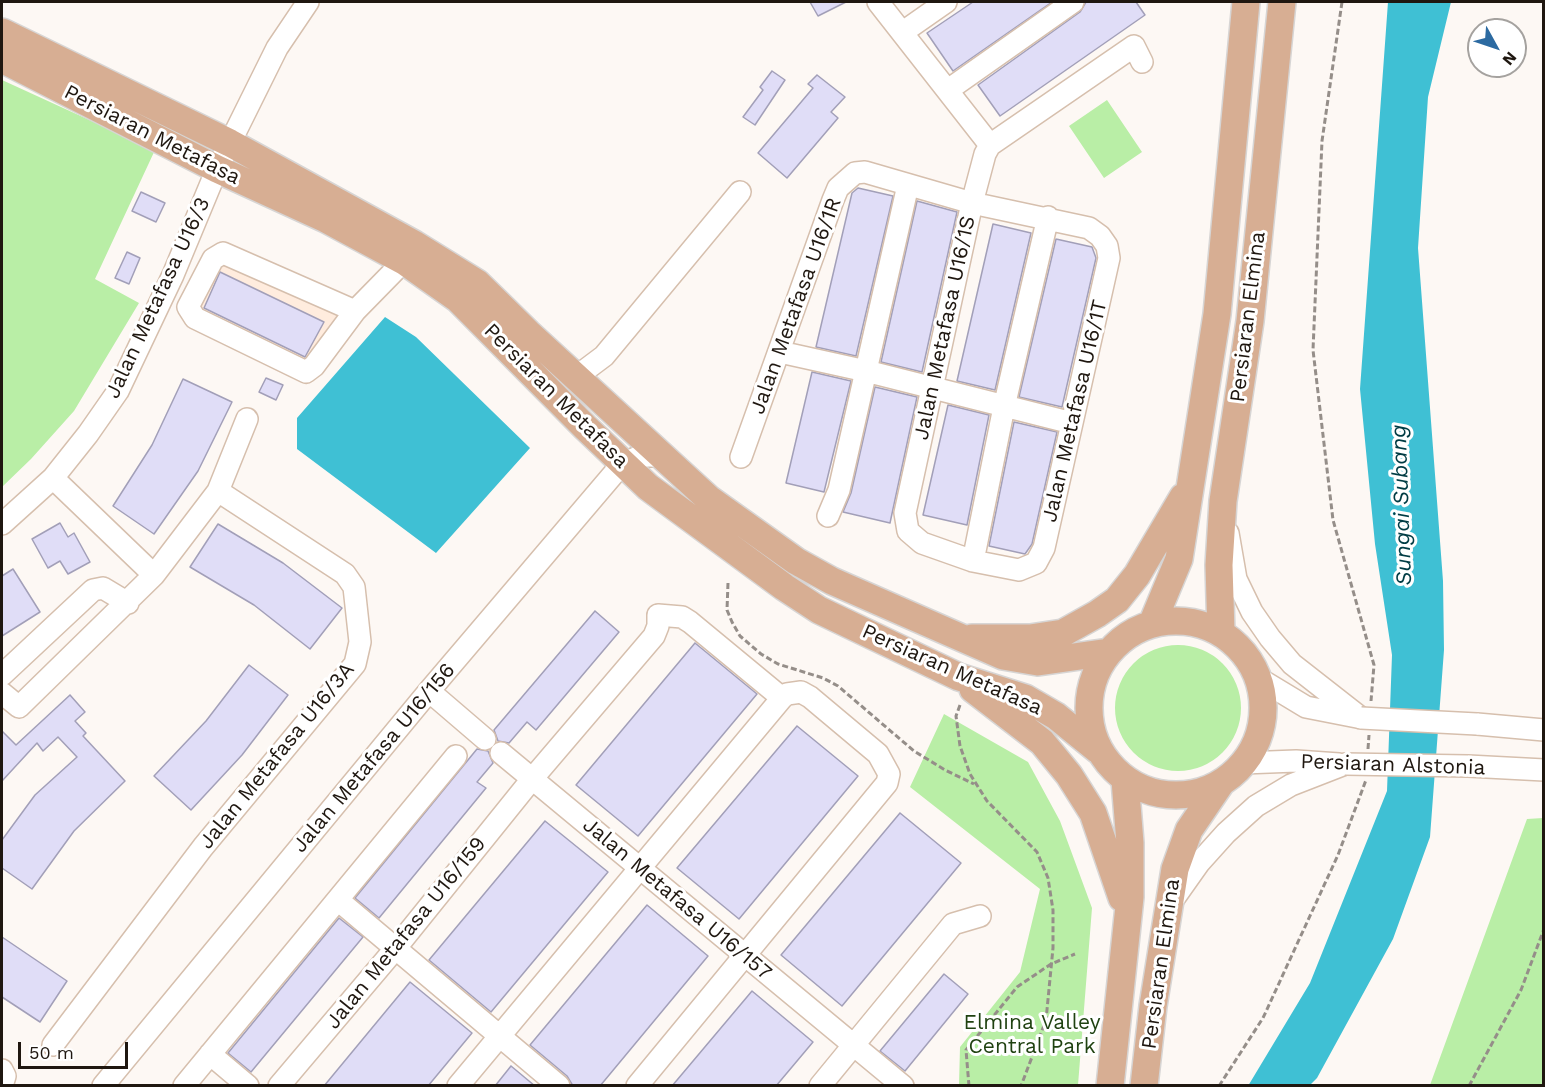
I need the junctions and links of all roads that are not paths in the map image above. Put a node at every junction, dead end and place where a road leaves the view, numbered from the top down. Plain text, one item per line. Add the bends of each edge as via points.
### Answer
1 (308, 2) edge
2 (878, 2) edge
3 (946, 2) edge
4 (1073, 2) edge
5 (1246, 2) edge
6 (1282, 2) edge
7 (2, 32) edge
8 (903, 32) junction
9 (2, 59) edge
10 (1143, 62) dead end
11 (948, 90) junction
12 (230, 142) junction
13 (990, 145) junction
14 (217, 169) junction
15 (908, 185) junction
16 (740, 192) dead end
17 (972, 203) junction
18 (1048, 218) junction
19 (404, 261) junction
20 (355, 311) junction
21 (780, 352) junction
22 (866, 371) junction
23 (576, 377) junction
24 (932, 389) junction
25 (1004, 407) junction
26 (247, 419) dead end
27 (1072, 423) junction
28 (629, 427) junction
29 (660, 456) junction
30 (741, 457) dead end
31 (622, 464) junction
32 (53, 478) junction
33 (1191, 482) junction
34 (218, 491) junction
35 (1223, 506) junction
36 (905, 513) joint
37 (828, 516) dead end
38 (2, 524) edge
39 (973, 561) junction
40 (154, 576) junction
41 (128, 603) junction
42 (1152, 624) junction
43 (1221, 633) junction
44 (959, 638) junction
45 (1109, 652) junction
46 (2, 675) edge
47 (1258, 678) junction
48 (962, 686) junction
49 (429, 691) junction
50 (2, 693) edge
51 (782, 698) junction
52 (1367, 721) junction
53 (1544, 730) edge
54 (1098, 750) junction
55 (456, 756) dead end
56 (1243, 763) junction
57 (1345, 764) junction
58 (1544, 770) edge
59 (532, 779) junction
60 (1125, 780) junction
61 (1221, 783) junction
62 (640, 867) junction
63 (338, 900) junction
64 (1167, 908) junction
65 (980, 916) dead end
66 (1128, 916) junction
67 (395, 949) junction
68 (745, 954) junction
69 (500, 1036) junction
70 (53, 1045) dead end
71 (853, 1046) junction
72 (210, 1054) junction
73 (2, 1070) edge
74 (2, 1086) edge
75 (103, 1086) edge
76 (184, 1086) edge
77 (248, 1086) edge
78 (279, 1086) edge
79 (458, 1086) edge
80 (559, 1086) edge
81 (637, 1086) edge
82 (820, 1086) edge
83 (903, 1086) edge
84 (1110, 1086) edge
85 (1144, 1086) edge

1 - 12 street, Jalan Metafasa U16/3 via 277,48
2 - 8 street
3 - 8 street
4 - 11 street
5 - 33 main road, Persiaran Elmina via 1217,314
6 - 35 main road, Persiaran Elmina via 1250,321
7 - 12 main road, Persiaran Metafasa
8 - 11 street
9 - 14 main road, Persiaran Metafasa
10 - 13 street via 1134,46
11 - 13 street
12 - 14 street, Jalan Metafasa U16/3
12 - 23 main road, Persiaran Metafasa via 477,283
13 - 17 street, Jalan Metafasa U16/1S
14 - 19 main road, Persiaran Metafasa via 326,219
14 - 32 street, Jalan Metafasa U16/3 via 118,391
15 - 17 street, Jalan Metafasa U16/1R
15 - 21 street, Jalan Metafasa U16/1R via 865,172 855,173 838,188
15 - 22 street
16 - 23 street via 604,356
17 - 18 street, Jalan Metafasa U16/1T
17 - 24 street, Jalan Metafasa U16/1S
18 - 25 street
18 - 27 street, Jalan Metafasa U16/1T via 1089,228 1107,246 1109,258
19 - 20 street
19 - 31 main road, Persiaran Metafasa via 458,299
20 - 20 street via 223,252 213,259 188,307 195,318 306,372
21 - 22 street
21 - 30 street, Jalan Metafasa U16/1R
22 - 24 street
22 - 37 street via 839,490
23 - 28 main road, Persiaran Metafasa
24 - 25 street
24 - 36 street, Jalan Metafasa U16/1S
25 - 27 street
25 - 39 street
26 - 34 street
27 - 39 street, Jalan Metafasa U16/1T via 1044,548 1036,563 1019,570
28 - 29 main road, Persiaran Metafasa
28 - 31 street via 630,446
29 - 31 street via 640,456
29 - 44 main road, Persiaran Metafasa via 709,499 796,561
31 - 48 main road, Persiaran Metafasa via 819,610
31 - 49 street, Jalan Metafasa U16/156
32 - 38 street, Jalan Metafasa U16/3
32 - 40 street
33 - 42 main road, Persiaran Elmina via 1179,559
33 - 44 main road via 1137,575 1117,600 1097,614 1063,633 1030,638
34 - 40 street
34 - 70 street, Jalan Metafasa U16/3A via 345,574 354,587 360,642 355,664 202,848
35 - 43 main road, Persiaran Elmina via 1219,565
35 - 52 street via 1236,579 1252,612 1292,664
36 - 39 street, Jalan Metafasa U16/1T via 908,531 922,543
40 - 41 street
41 - 46 street via 103,588 93,590
41 - 50 street via 19,707
42 - 43 main road via 1199,624
42 - 45 main road via 1129,635
43 - 47 main road via 1243,652
44 - 45 main road, Persiaran Metafasa via 1003,656 1038,662
45 - 54 main road via 1095,674 1088,702
47 - 52 street, Persiaran Alstonia via 1306,707
47 - 56 main road via 1263,708 1260,727
48 - 54 main road, Persiaran Metafasa via 1025,698 1056,716
48 - 66 main road via 1042,742 1069,775 1093,813
49 - 59 street, Jalan Metafasa U16/157
49 - 75 street, Jalan Metafasa U16/156
51 - 59 street, Jalan Metafasa U16/159 via 690,622 682,617 658,615 654,636
51 - 62 street
51 - 68 street via 794,693 810,697 878,754 890,774 887,783
52 - 53 street, Persiaran Alstonia, bridge
54 - 60 main road
55 - 63 street
56 - 57 street, Persiaran Alstonia
56 - 61 main road
57 - 58 street, Persiaran Alstonia, bridge
57 - 64 street via 1291,785 1256,806 1206,856
59 - 62 street, Jalan Metafasa U16/157
59 - 67 street, Jalan Metafasa U16/159
60 - 61 main road via 1146,791 1169,796 1193,794
60 - 66 main road, Persiaran Elmina via 1130,843
61 - 64 main road, Persiaran Elmina via 1189,831 1175,869
62 - 68 street, Jalan Metafasa U16/157
62 - 69 street
63 - 67 street
63 - 72 street
64 - 85 main road, Persiaran Elmina
65 - 71 street via 953,924
66 - 84 main road, Persiaran Elmina
67 - 69 street
67 - 78 street, Jalan Metafasa U16/159
68 - 71 street, Jalan Metafasa U16/157
68 - 81 street
69 - 79 street
69 - 80 street
71 - 82 street
71 - 83 street, Jalan Metafasa U16/157
72 - 76 street
72 - 77 street
73 - 74 street

